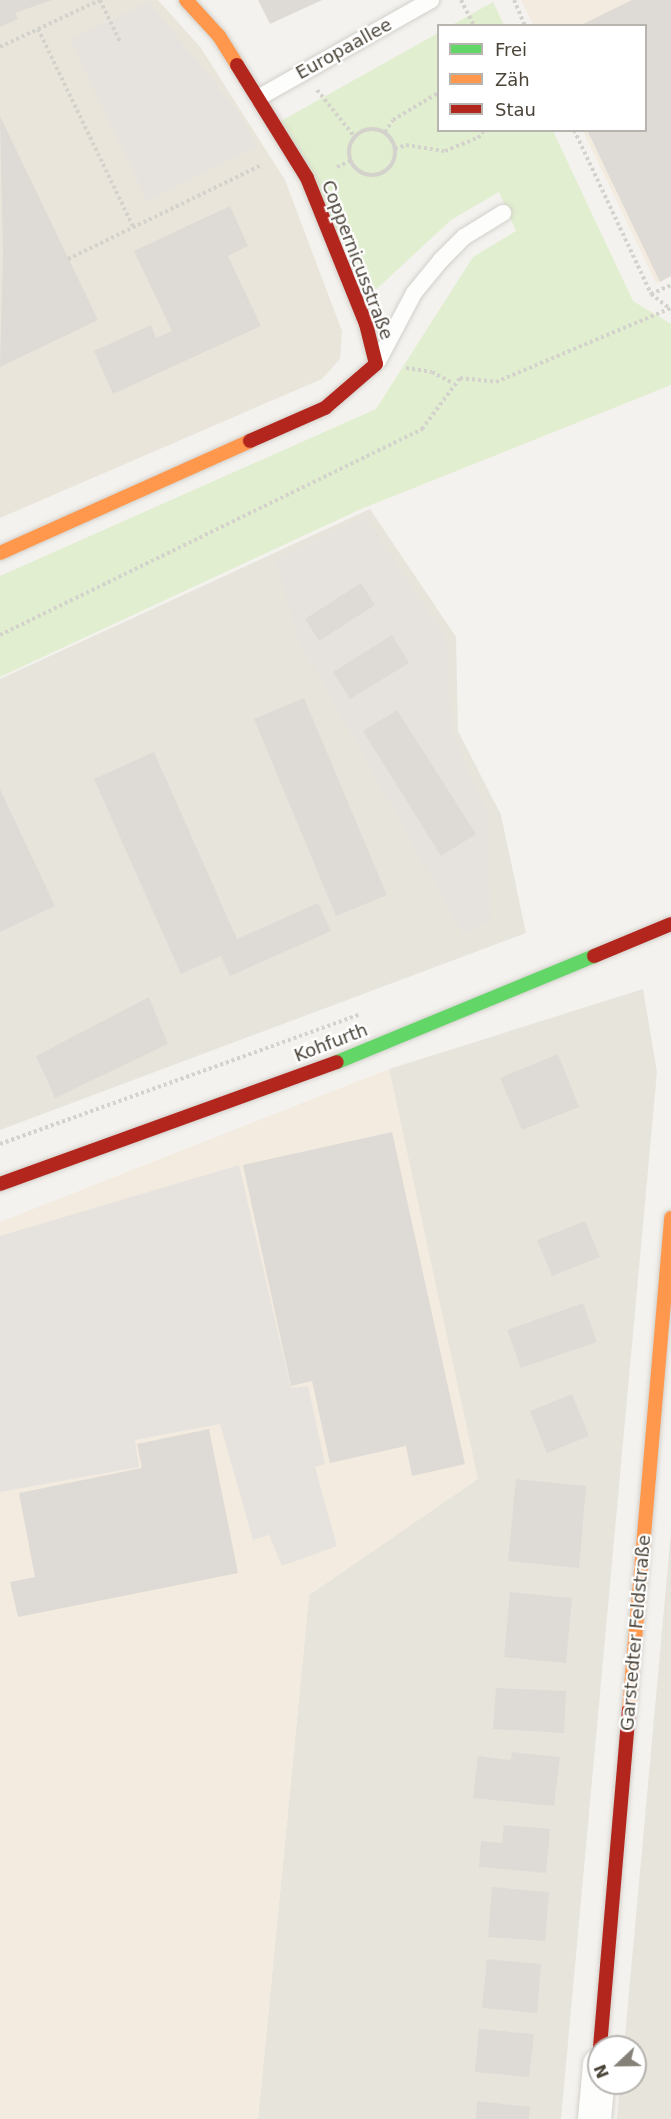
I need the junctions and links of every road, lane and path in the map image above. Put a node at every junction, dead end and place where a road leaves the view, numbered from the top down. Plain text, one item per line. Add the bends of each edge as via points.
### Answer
1 (100, 0) edge
2 (186, 0) edge
3 (431, 0) edge
4 (461, 0) edge
5 (514, 0) edge
6 (473, 24) edge
7 (524, 24) edge
8 (38, 28) junction
9 (120, 42) dead end
10 (0, 47) edge
11 (307, 70) junction
12 (437, 94) edge
13 (258, 98) junction
14 (385, 132) junction
15 (482, 132) edge
16 (575, 132) edge
17 (354, 136) junction
18 (395, 148) junction
19 (292, 151) junction
20 (503, 213) dead end
21 (133, 226) junction
22 (68, 259) dead end
23 (671, 285) edge
24 (651, 294) junction
25 (671, 309) edge
26 (376, 364) junction
27 (453, 383) junction
28 (0, 553) edge
29 (0, 635) edge
30 (671, 924) edge
31 (366, 1011) dead end
32 (0, 1144) edge
33 (0, 1184) edge
34 (671, 1218) edge
35 (601, 2035) edge
36 (596, 2095) edge
37 (594, 2119) edge

1 - 8 path
1 - 9 path
2 - 13 street, Coppernicusstraße via 219,36
3 - 11 lane, Europaallee
4 - 6 path
5 - 7 path
8 - 10 path
8 - 21 path
11 - 13 lane, Europaallee
11 - 17 path via 324,104
12 - 14 path via 393,120
13 - 19 street, Coppernicusstraße
14 - 17 path via 365,129
14 - 18 path
15 - 18 path via 478,138 445,151 406,145
16 - 24 path
17 - 18 path via 348,151 350,161 368,175 390,167
19 - 21 path
19 - 26 street, Coppernicusstraße via 366,324
20 - 26 lane via 464,237 441,260 414,293
21 - 22 path
23 - 24 path
24 - 25 path
25 - 27 path via 496,382 460,378
26 - 27 path via 432,372
26 - 28 street, Coppernicusstraße via 325,408
27 - 29 path via 440,410 422,429
30 - 33 street, Kohfurth via 336,1062
31 - 32 path
34 - 35 street, Garstedter Feldstraße
36 - 37 street

